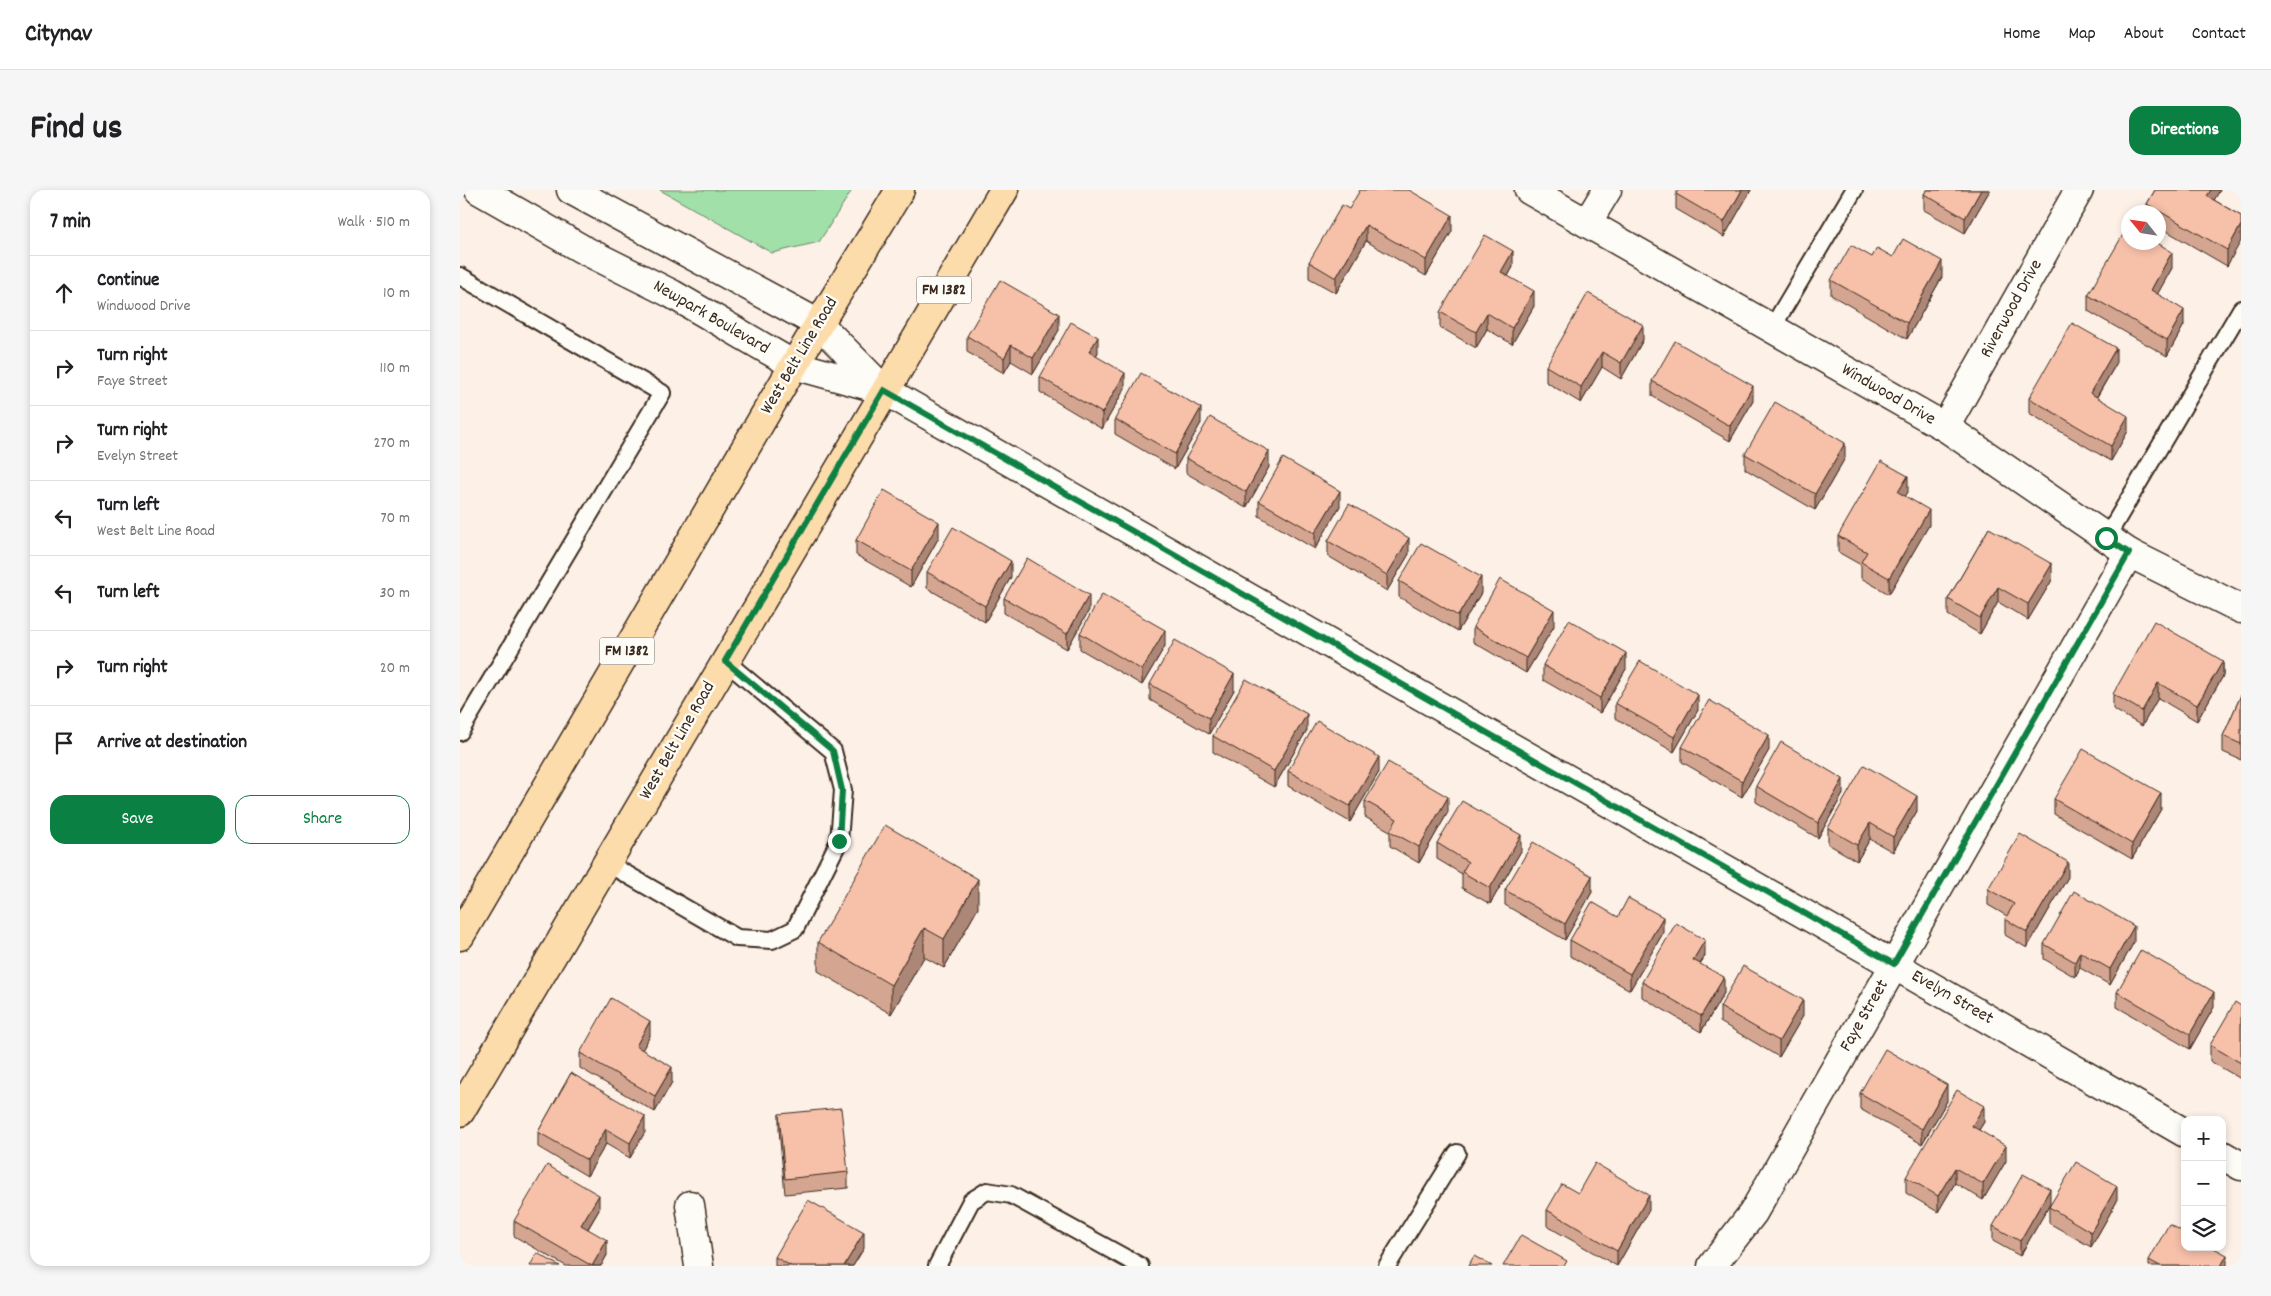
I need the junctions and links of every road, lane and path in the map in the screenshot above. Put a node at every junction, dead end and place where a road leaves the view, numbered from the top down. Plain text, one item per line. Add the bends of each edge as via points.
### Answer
1 (479, 190) edge
2 (571, 190) edge
3 (900, 190) edge
4 (1004, 190) edge
5 (1529, 190) edge
6 (1607, 190) edge
7 (1854, 190) edge
8 (2079, 190) edge
9 (509, 197) edge
10 (1587, 223) junction
11 (460, 276) edge
12 (2241, 309) edge
13 (819, 324) junction
14 (1772, 328) junction
15 (794, 366) junction
16 (884, 390) junction
17 (1945, 427) junction
18 (2106, 538) junction
19 (2129, 553) junction
20 (2241, 609) edge
21 (725, 661) junction
22 (460, 732) edge
23 (607, 863) junction
24 (460, 936) edge
25 (1894, 964) junction
26 (460, 1112) edge
27 (2181, 1131) edge
28 (1457, 1153) dead end
29 (2226, 1157) edge
30 (2241, 1166) edge
31 (690, 1205) dead end
32 (699, 1266) edge
33 (937, 1266) edge
34 (1140, 1266) edge
35 (1387, 1266) edge
36 (1712, 1266) edge

1 - 9 street, Newpark Boulevard
2 - 13 street
3 - 13 main road, West Belt Line Road / FM 1382
4 - 16 main road, West Belt Line Road / FM 1382
5 - 10 street, Windwood Drive
6 - 10 street
7 - 14 lane
8 - 17 street, Riverwood Drive
9 - 15 street, Newpark Boulevard via 582,249 672,294
10 - 14 street, Windwood Drive
11 - 22 lane via 662,393
12 - 18 lane
13 - 15 main road, West Belt Line Road / FM 1382
13 - 16 street
14 - 17 street, Windwood Drive
15 - 16 street, Newpark Boulevard
15 - 24 main road, West Belt Line Road / FM 1382
16 - 21 main road, West Belt Line Road / FM 1382
16 - 25 street, Evelyn Street
17 - 18 street, Windwood Drive
18 - 19 street, Windwood Drive
19 - 20 street, Windwood Drive
19 - 25 street, Faye Street
21 - 23 main road, West Belt Line Road / FM 1382
21 - 23 lane via 833,751 842,790 839,841 795,929 772,940 738,938
23 - 26 main road, West Belt Line Road / FM 1382
25 - 27 street, Evelyn Street
25 - 36 street, Faye Street via 1753,1213
28 - 35 lane
29 - 30 street
31 - 32 street
33 - 34 lane via 971,1201 987,1191 1011,1196

